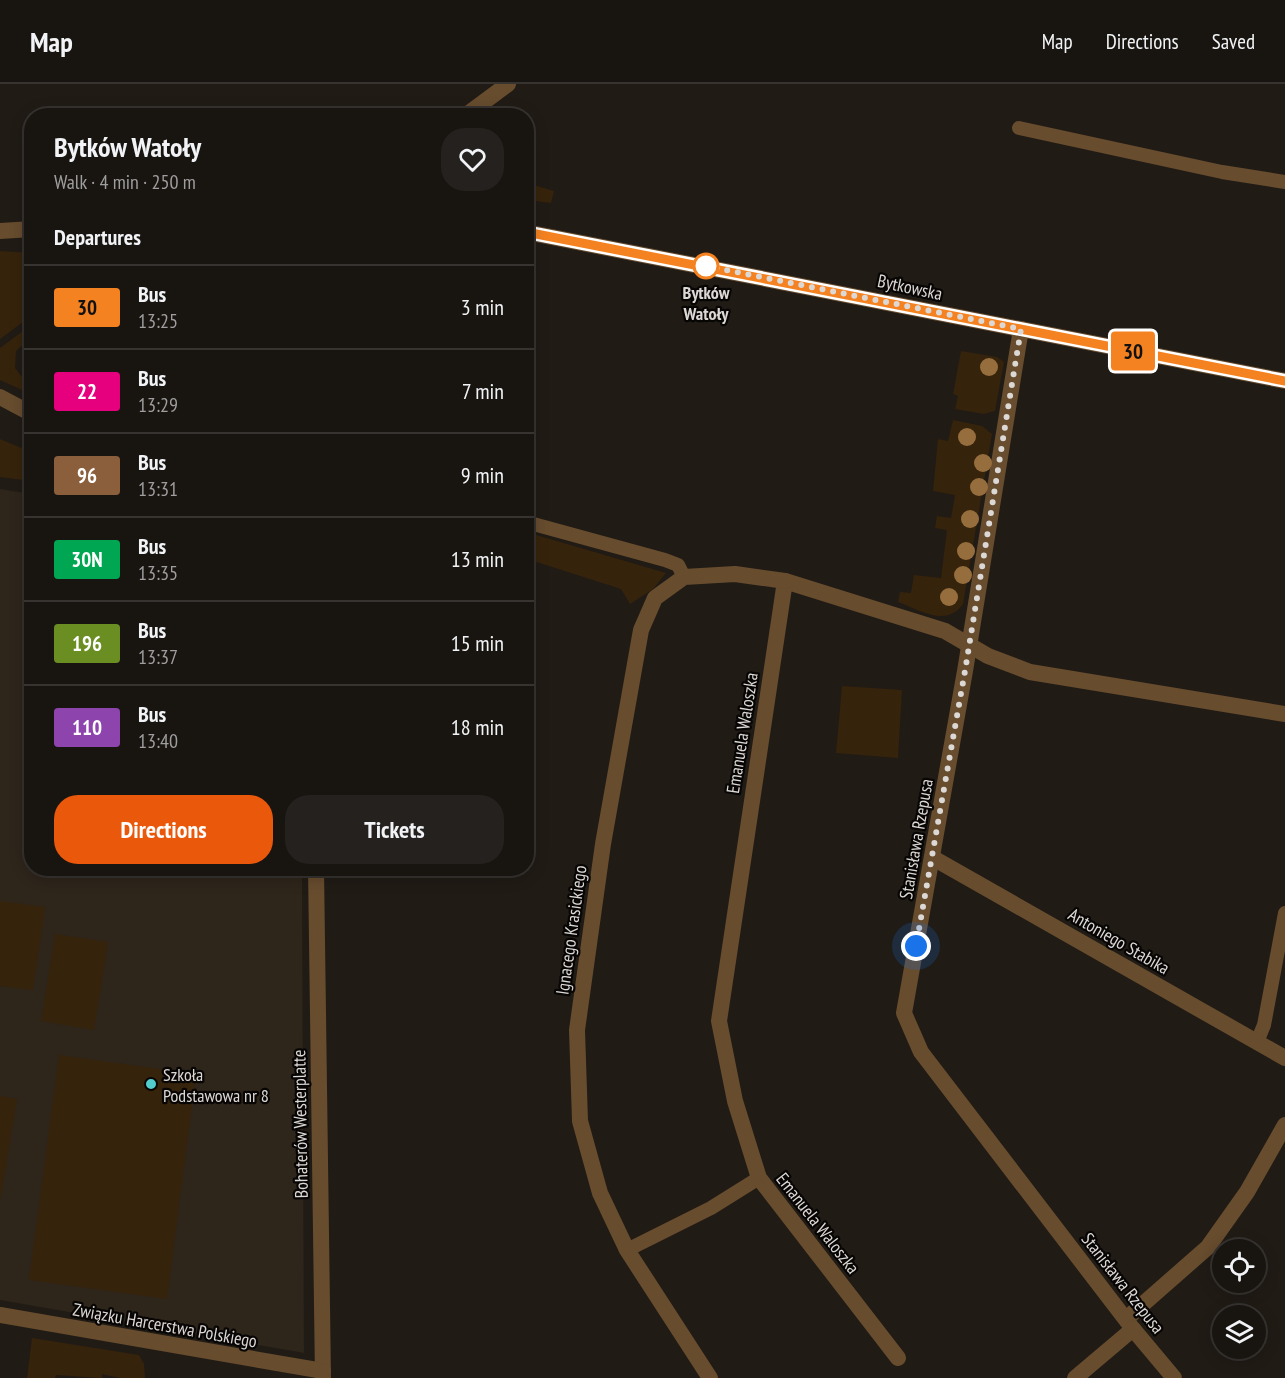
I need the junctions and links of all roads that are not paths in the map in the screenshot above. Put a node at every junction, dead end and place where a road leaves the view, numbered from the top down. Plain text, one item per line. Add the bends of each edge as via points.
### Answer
1 (507, 84) edge
2 (476, 108) edge
3 (1019, 128) dead end
4 (1285, 182) edge
5 (24, 230) edge
6 (0, 231) edge
7 (534, 234) edge
8 (1021, 329) junction
9 (1285, 381) edge
10 (0, 397) edge
11 (24, 410) edge
12 (534, 524) edge
13 (684, 577) junction
14 (785, 581) junction
15 (969, 644) junction
16 (1285, 714) edge
17 (933, 858) junction
18 (316, 876) edge
19 (1285, 913) edge
20 (1257, 1042) junction
21 (1285, 1058) edge
22 (1285, 1125) edge
23 (759, 1178) junction
24 (627, 1250) junction
25 (0, 1315) edge
26 (1130, 1324) junction
27 (898, 1358) dead end
28 (323, 1375) edge
29 (710, 1378) edge
30 (1075, 1378) edge
31 (1174, 1378) edge

1 - 2 street
3 - 4 lane
5 - 6 street
7 - 8 street, Bytkowska
8 - 9 street, Bytkowska
8 - 15 street, Stanisława Rzepusa
10 - 11 street
12 - 13 lane via 665,560 678,565
13 - 14 street via 735,574
13 - 24 street, Ignacego Krasickiego via 656,598 640,630 603,844 577,1030 580,1122 600,1194
14 - 15 street via 945,631
14 - 23 street, Emanuela Waloszka via 719,1021 735,1101
15 - 16 street via 1030,672
15 - 17 street, Stanisława Rzepusa
17 - 20 street, Antoniego Stabika
17 - 26 street, Stanisława Rzepusa via 904,1013 921,1052
18 - 28 street, Bohaterów Westerplatte
19 - 20 lane via 1264,1025
20 - 21 street, Antoniego Stabika
22 - 26 street via 1247,1191 1208,1247
23 - 24 lane via 711,1209
23 - 27 street, Emanuela Waloszka
24 - 29 street, Ignacego Krasickiego
25 - 28 street, Związku Harcerstwa Polskiego
26 - 30 street
26 - 31 street, Stanisława Rzepusa

